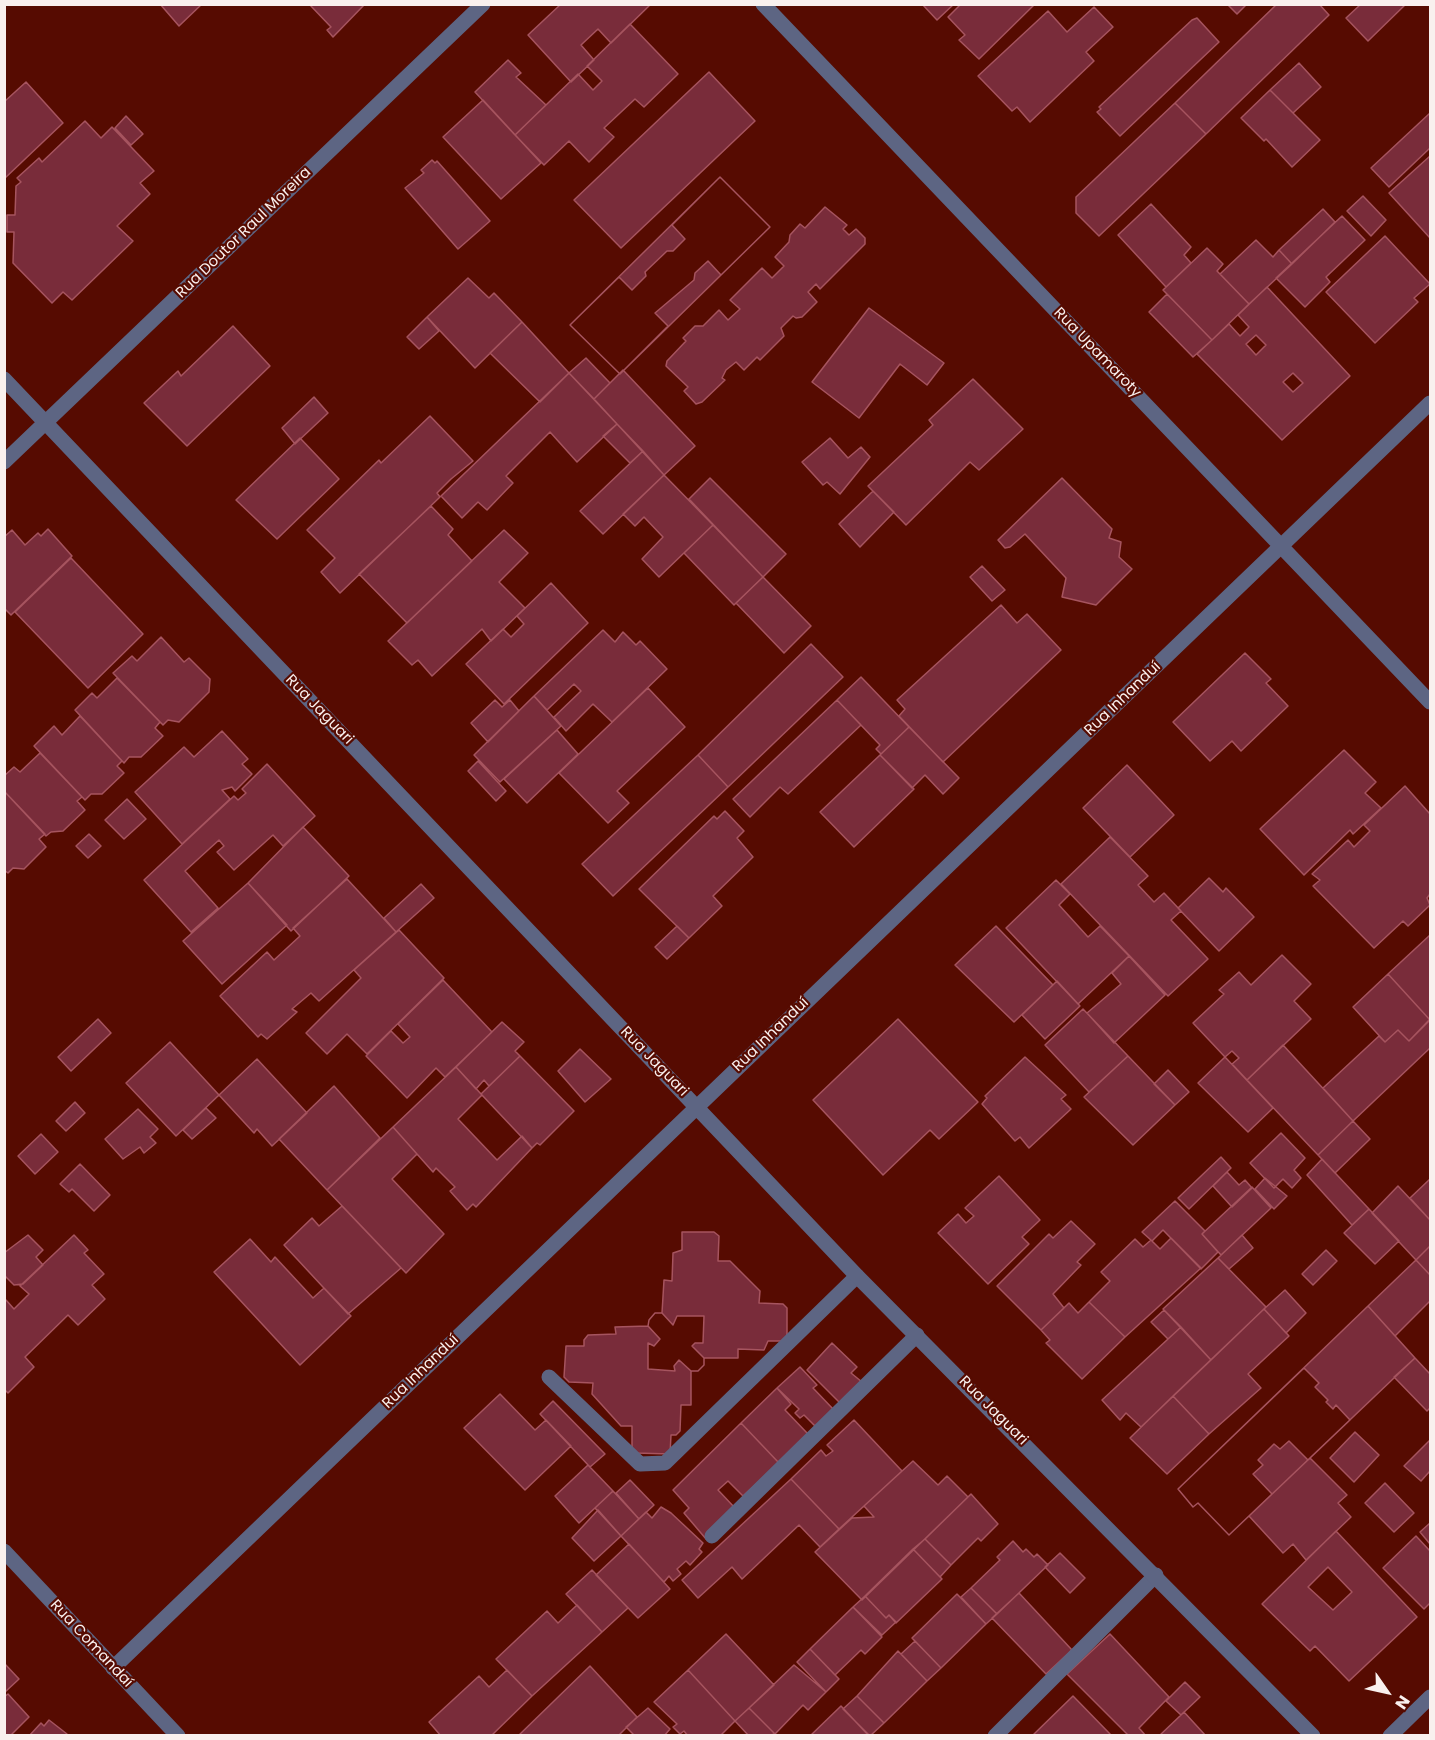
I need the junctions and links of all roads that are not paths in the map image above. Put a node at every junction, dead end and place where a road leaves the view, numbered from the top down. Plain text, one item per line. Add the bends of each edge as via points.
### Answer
1 (483, 4) edge
2 (763, 4) edge
3 (4, 379) edge
4 (1431, 403) edge
5 (45, 422) junction
6 (4, 462) edge
7 (1282, 547) junction
8 (1431, 702) edge
9 (696, 1107) junction
10 (857, 1276) junction
11 (918, 1335) junction
12 (549, 1377) dead end
13 (712, 1536) dead end
14 (4, 1551) edge
15 (1156, 1575) junction
16 (113, 1668) junction
17 (1431, 1697) edge
18 (178, 1736) edge
19 (995, 1736) edge
20 (1313, 1736) edge
21 (1390, 1736) edge

1 - 5 street, Rua Doutor Raul Moreira
2 - 7 street, Rua Upamaroty
3 - 5 street, Rua Jaguari
4 - 7 street, Rua Inhanduí
5 - 6 street, Rua Doutor Raul Moreira
5 - 9 street, Rua Jaguari
7 - 8 street, Rua Upamaroty
7 - 9 street, Rua Inhanduí
9 - 10 street, Rua Jaguari
9 - 16 street, Rua Inhanduí
10 - 11 street, Rua Jaguari
10 - 12 street via 665,1463 640,1464
11 - 13 street
11 - 15 street, Rua Jaguari
14 - 16 street, Rua Comandaí
15 - 19 street
15 - 20 street, Rua Jaguari
16 - 18 street, Rua Comandaí
17 - 21 street

